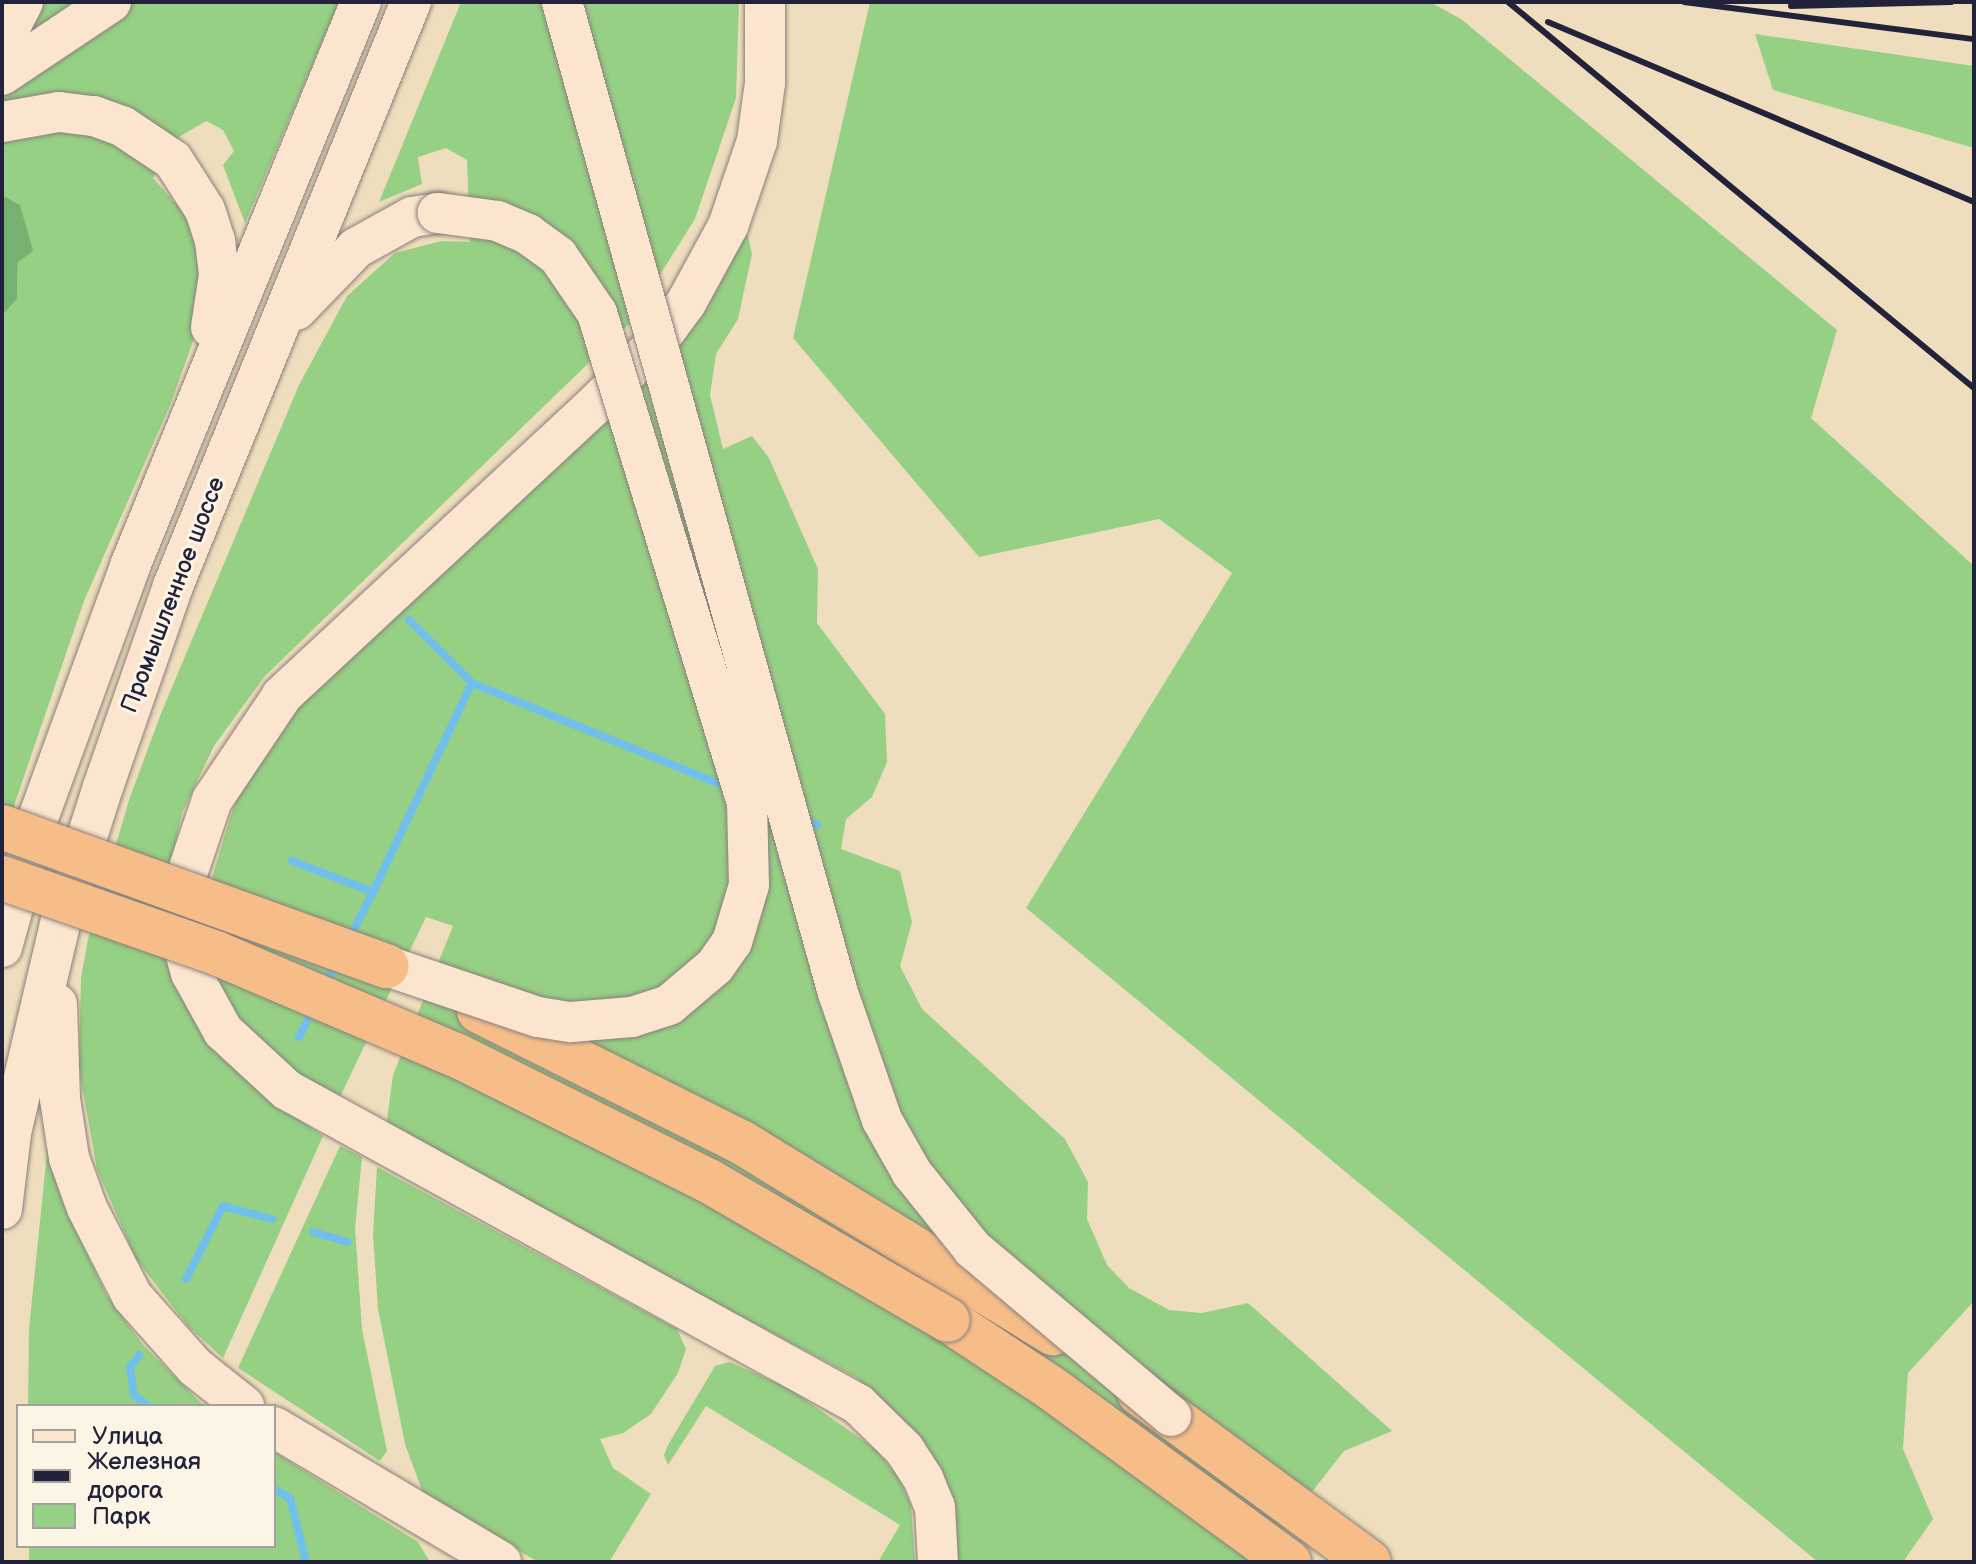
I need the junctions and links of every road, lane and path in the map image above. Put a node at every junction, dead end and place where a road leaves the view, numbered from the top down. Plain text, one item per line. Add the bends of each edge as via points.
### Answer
1 (23, 2) edge
2 (111, 2) edge
3 (361, 2) edge
4 (411, 2) edge
5 (562, 2) edge
6 (765, 2) edge
7 (2, 43) edge
8 (2, 75) edge
9 (2, 122) edge
10 (269, 350) junction
11 (189, 416) junction
12 (22, 827) edge
13 (2, 878) edge
14 (2, 890) edge
15 (62, 916) junction
16 (2, 947) edge
17 (387, 966) junction
18 (2, 1209) edge
19 (241, 1404) edge
20 (1171, 1416) junction
21 (276, 1428) edge
22 (1356, 1553) edge
23 (501, 1562) edge
24 (938, 1562) edge
25 (1289, 1562) edge

1 - 7 main road
2 - 8 main road
3 - 11 main road, Промышленное шоссе
4 - 10 main road, Промышленное шоссе
5 - 20 main road, bridge via 838,993 882,1120 919,1183 973,1249
6 - 24 main road via 765,83 757,141 728,226 686,303 658,341 587,413 346,632 273,708 212,800 186,877 182,940 191,973 223,1031 287,1090 858,1404 904,1449 923,1478 935,1507
9 - 11 main road via 59,112 94,116 148,141 190,182 215,241 219,275
10 - 15 main road, Промышленное шоссе via 173,586
10 - 17 main road, bridge via 304,299 356,248 412,217 438,213 498,221 558,256 597,313 747,803 749,885 732,942 715,966 669,1005 632,1017 571,1022 538,1017
11 - 12 main road, Промышленное шоссе
12 - 14 main road
12 - 16 main road, Промышленное шоссе
12 - 17 highway, bridge
13 - 25 highway, bridge via 331,1000 458,1056 709,1181 948,1320 1051,1388
15 - 18 main road, Промышленное шоссе via 11,1133
15 - 19 main road via 60,1099 69,1158 87,1208 132,1296 195,1367
17 - 20 highway, bridge via 741,1142 969,1278
20 - 22 highway
21 - 23 main road

